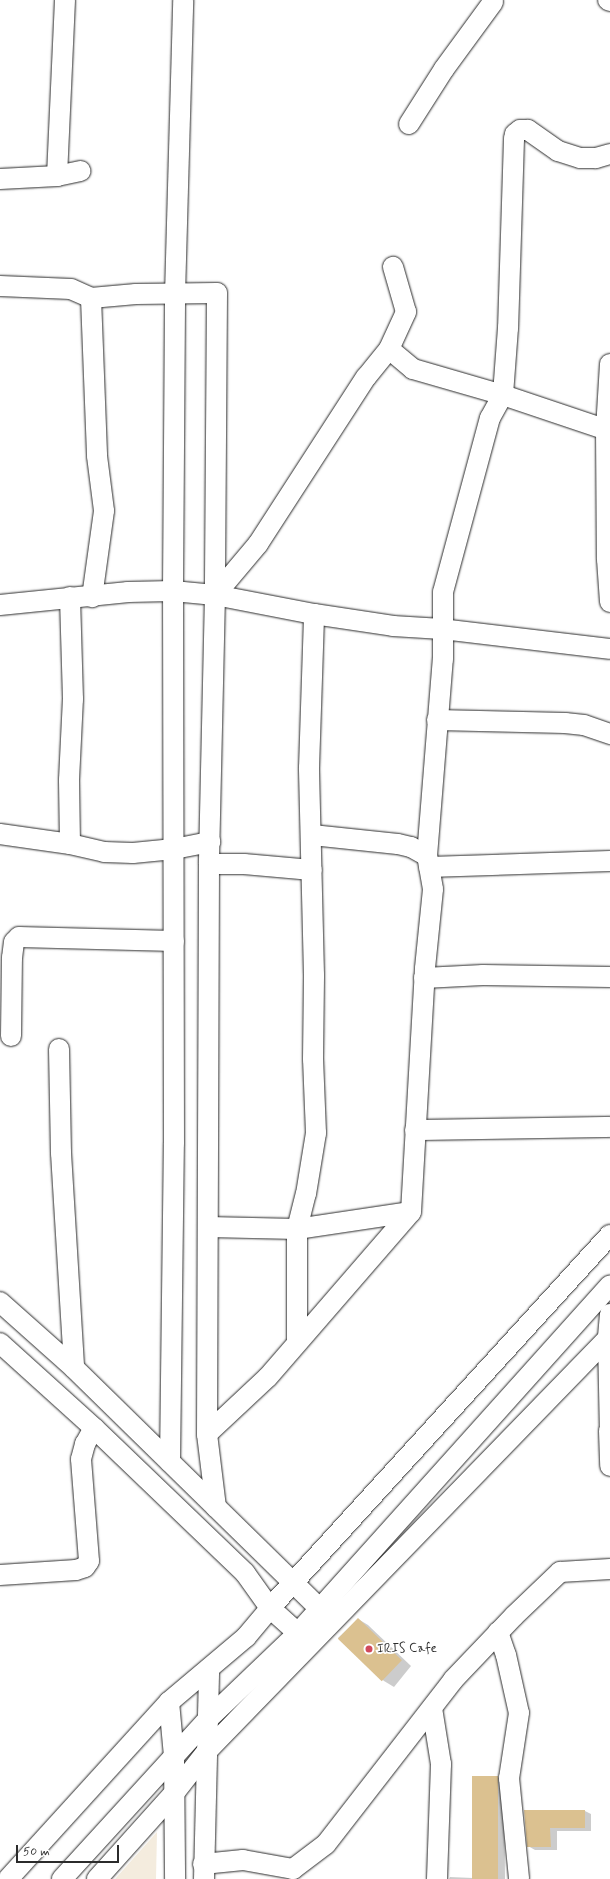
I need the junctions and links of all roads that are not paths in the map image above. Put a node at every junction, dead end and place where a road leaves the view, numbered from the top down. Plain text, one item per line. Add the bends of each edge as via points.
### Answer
1 (65, 0) edge
2 (183, 0) edge
3 (493, 1) edge
4 (409, 124) dead end
5 (610, 154) edge
6 (80, 171) dead end
7 (57, 176) junction
8 (0, 178) edge
9 (393, 267) dead end
10 (0, 286) edge
11 (175, 294) junction
12 (91, 298) junction
13 (389, 349) junction
14 (610, 364) edge
15 (502, 396) junction
16 (608, 430) edge
17 (173, 591) junction
18 (215, 595) junction
19 (70, 597) junction
20 (92, 597) junction
21 (610, 602) edge
22 (0, 605) edge
23 (314, 614) junction
24 (442, 628) junction
25 (610, 649) edge
26 (437, 720) junction
27 (610, 734) edge
28 (0, 834) edge
29 (312, 835) junction
30 (210, 842) junction
31 (70, 844) junction
32 (174, 849) junction
33 (610, 861) edge
34 (428, 862) junction
35 (209, 864) junction
36 (312, 870) junction
37 (174, 941) junction
38 (610, 977) edge
39 (424, 978) junction
40 (11, 1036) dead end
41 (59, 1049) dead end
42 (610, 1127) edge
43 (415, 1130) junction
44 (411, 1212) junction
45 (208, 1227) junction
46 (297, 1229) junction
47 (610, 1235) edge
48 (610, 1285) edge
49 (0, 1302) edge
50 (610, 1314) edge
51 (609, 1337) edge
52 (297, 1342) junction
53 (0, 1343) edge
54 (74, 1368) junction
55 (609, 1394) edge
56 (94, 1428) junction
57 (610, 1432) edge
58 (207, 1434) junction
59 (170, 1462) junction
60 (610, 1466) edge
61 (216, 1507) junction
62 (610, 1569) edge
63 (0, 1575) edge
64 (293, 1583) junction
65 (270, 1608) junction
66 (319, 1608) junction
67 (498, 1632) junction
68 (298, 1633) junction
69 (209, 1670) junction
70 (169, 1702) junction
71 (432, 1708) junction
72 (208, 1719) junction
73 (207, 1751) junction
74 (174, 1756) junction
75 (175, 1792) junction
76 (203, 1872) edge
77 (293, 1874) edge
78 (8, 1879) edge
79 (62, 1879) edge
80 (97, 1879) edge
81 (175, 1879) edge
82 (437, 1879) edge
83 (519, 1879) edge

1 - 7 street
2 - 11 street
3 - 4 street via 444,69
5 - 15 street via 596,158 580,158 558,151 528,130 520,130 515,134 508,328
6 - 7 street
7 - 8 street
9 - 13 street via 406,312
10 - 12 street via 71,289
11 - 12 street
11 - 17 street
11 - 18 street via 217,293
12 - 20 street via 97,456 104,511
13 - 15 street via 413,369
13 - 18 street via 366,377 258,544
14 - 16 street
15 - 16 street
15 - 24 street via 490,418 459,527 443,592
16 - 21 street via 607,559
17 - 18 street
17 - 20 street via 128,592
17 - 32 street
18 - 23 street
18 - 30 street
19 - 20 street
19 - 22 street
19 - 31 street
23 - 24 street via 393,626
23 - 29 street via 309,768
24 - 25 street
24 - 26 street via 443,659
26 - 27 street via 565,723 584,725
26 - 34 street
28 - 31 street
29 - 34 street via 411,847
29 - 36 street
30 - 32 street
30 - 35 street
31 - 32 street via 104,852 133,853
32 - 37 street
33 - 34 street
34 - 39 street via 433,889
35 - 36 street via 244,864
35 - 45 street
36 - 46 street via 316,1133 306,1194
37 - 40 street via 19,937 14,942 12,958
37 - 59 street
38 - 39 street via 483,975
39 - 43 street
41 - 54 street via 61,1153
42 - 43 street
43 - 44 street
44 - 46 street
44 - 52 street
45 - 46 street
45 - 58 street
46 - 52 street
47 - 64 street
48 - 66 street
49 - 54 street
50 - 51 street
51 - 55 street
51 - 73 street
52 - 58 street via 268,1377
53 - 56 street
54 - 59 street
55 - 57 street
56 - 63 street via 81,1459 89,1561 85,1567 76,1570
56 - 65 street via 245,1573
57 - 60 street
58 - 61 street
59 - 61 street
61 - 64 street
62 - 67 street via 560,1572
64 - 65 street
64 - 66 street
65 - 68 street
65 - 69 street via 246,1637
66 - 68 street
67 - 71 street via 453,1680
67 - 83 street via 520,1713 508,1778
68 - 72 street
69 - 70 street
69 - 72 street
70 - 74 street
70 - 78 street
71 - 77 street via 326,1844
71 - 82 street via 441,1764
72 - 73 street
72 - 74 street
73 - 75 street
73 - 76 street
74 - 75 street
74 - 79 street
75 - 80 street
75 - 81 street
76 - 77 street via 243,1860

